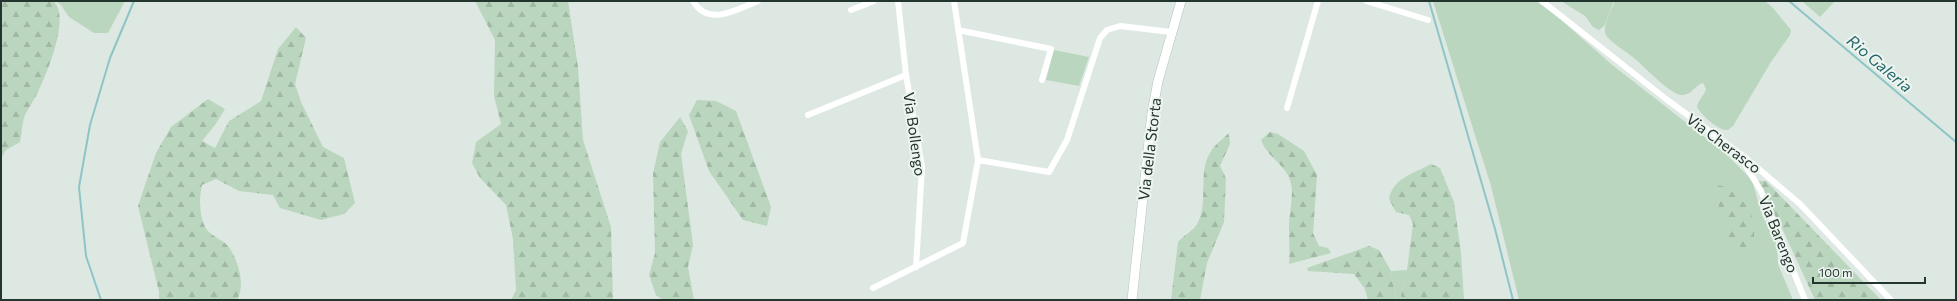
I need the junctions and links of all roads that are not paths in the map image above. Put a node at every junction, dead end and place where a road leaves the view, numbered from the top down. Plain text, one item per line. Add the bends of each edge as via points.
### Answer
1 (693, 1) edge
2 (758, 1) edge
3 (874, 1) edge
4 (898, 1) edge
5 (954, 1) edge
6 (1181, 1) edge
7 (1318, 1) edge
8 (1366, 1) edge
9 (1542, 1) edge
10 (851, 10) dead end
11 (1428, 20) dead end
12 (958, 30) junction
13 (1171, 32) junction
14 (906, 75) junction
15 (1042, 80) dead end
16 (1287, 108) dead end
17 (808, 114) dead end
18 (1736, 151) junction
19 (978, 160) junction
20 (916, 267) junction
21 (873, 288) dead end
22 (1132, 300) edge
23 (1805, 300) edge
24 (1891, 300) edge

1 - 2 street via 702,12 714,16
3 - 10 street
4 - 14 street, Via Bollengo
5 - 12 street
6 - 13 main road, Via della Storta
7 - 16 street
8 - 11 street
9 - 18 street, Via Cherasco
12 - 15 street via 1050,49
12 - 19 street
13 - 19 street via 1120,26 1104,33 1096,49 1067,140 1049,172
13 - 22 main road, Via della Storta via 1152,113
14 - 17 street
14 - 20 street, Via Bollengo via 922,175
18 - 23 street, Via Barengo via 1762,191
18 - 24 street, Via Cherasco via 1800,204
19 - 20 street via 963,243
20 - 21 street

